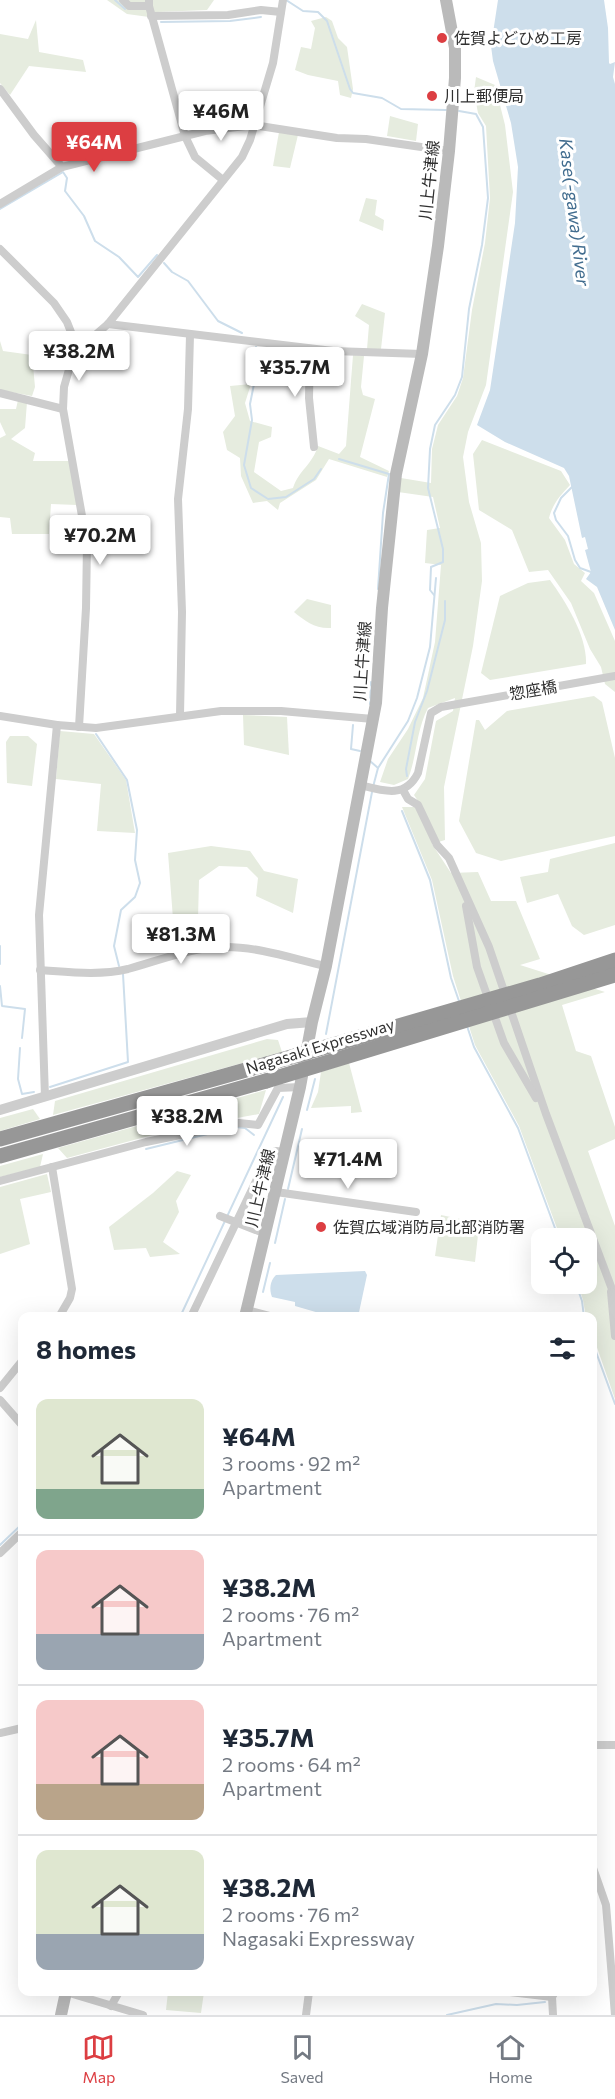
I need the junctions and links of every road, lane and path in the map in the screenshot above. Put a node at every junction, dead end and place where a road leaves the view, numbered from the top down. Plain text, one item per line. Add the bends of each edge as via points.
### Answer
1 (123, 0) edge
2 (283, 0) edge
3 (446, 0) edge
4 (149, 3) edge
5 (282, 12) junction
6 (152, 16) junction
7 (0, 89) edge
8 (253, 125) junction
9 (185, 136) junction
10 (449, 152) junction
11 (62, 167) junction
12 (223, 180) junction
13 (0, 204) edge
14 (0, 249) edge
15 (108, 324) junction
16 (190, 335) junction
17 (310, 349) junction
18 (78, 350) junction
19 (422, 354) junction
20 (0, 393) edge
21 (63, 409) junction
22 (314, 447) dead end
23 (615, 676) edge
24 (180, 715) junction
25 (0, 716) edge
26 (373, 719) junction
27 (57, 725) junction
28 (80, 727) junction
29 (363, 786) junction
30 (403, 790) junction
31 (464, 891) junction
32 (615, 960) edge
33 (326, 966) junction
34 (40, 970) junction
35 (615, 975) edge
36 (312, 1022) junction
37 (300, 1087) junction
38 (45, 1097) junction
39 (0, 1110) edge
40 (546, 1114) junction
41 (0, 1139) edge
42 (285, 1152) junction
43 (0, 1155) edge
44 (52, 1167) junction
45 (0, 1181) edge
46 (276, 1192) junction
47 (416, 1212) dead end
48 (220, 1216) dead end
49 (235, 1222) junction
50 (266, 1234) junction
51 (610, 1283) junction
52 (615, 1297) edge
53 (62, 1312) edge
54 (193, 1312) edge
55 (246, 1312) edge
56 (615, 1336) edge
57 (18, 1366) edge
58 (0, 1388) edge
59 (0, 1400) edge
60 (18, 1420) edge
61 (18, 1536) edge
62 (0, 1553) edge
63 (18, 1729) edge
64 (0, 1733) edge
65 (597, 1745) edge
66 (615, 1745) edge
67 (597, 1880) edge
68 (597, 1894) edge
69 (602, 1895) junction
70 (65, 1996) edge
71 (79, 1996) edge
72 (117, 1996) edge
73 (308, 1996) edge
74 (554, 1996) edge
75 (111, 2006) junction
76 (61, 2015) edge
77 (143, 2015) edge
78 (306, 2015) edge
79 (553, 2015) edge
80 (615, 2015) edge

1 - 4 street via 129,6
2 - 5 street
3 - 10 main road, 川上牛津線 via 455,48
4 - 6 street
5 - 6 street
5 - 8 street via 273,63
6 - 9 street
7 - 11 street
8 - 9 street
8 - 10 street
8 - 12 street via 242,157
9 - 11 street
9 - 12 street via 195,157
10 - 19 main road, 川上牛津線
11 - 13 street
12 - 15 street
14 - 18 street via 54,303 68,322
15 - 16 street
15 - 18 street
16 - 17 street
16 - 24 street via 188,409 178,499
17 - 19 street
17 - 22 street
18 - 21 street via 63,387
19 - 26 main road, 川上牛津線 via 396,474
20 - 21 street
21 - 28 street via 87,544
23 - 30 street, 惣座橋 via 441,707 431,713 414,782
24 - 26 street via 281,711
24 - 28 street via 109,727
25 - 27 street
26 - 29 main road, 川上牛津線
27 - 28 street
27 - 34 street via 39,915
29 - 30 street via 388,792
29 - 33 main road, 川上牛津線
30 - 31 street via 408,800 418,805
31 - 40 street via 489,947
31 - 40 street via 477,967 504,1043
32 - 41 highway, Nagasaki Expressway, bridge via 540,985
33 - 34 street via 224,947 178,953 126,969 96,973
33 - 36 main road, 川上牛津線
34 - 38 street
35 - 43 highway, Nagasaki Expressway, bridge via 266,1081
36 - 37 main road, 川上牛津線
36 - 38 street via 287,1024
37 - 42 main road, 川上牛津線
37 - 44 street via 279,1088 258,1125 239,1122
38 - 39 street
40 - 51 street
42 - 46 main road, 川上牛津線
42 - 49 street via 276,1151 268,1156
44 - 45 street
44 - 53 street via 72,1288
46 - 47 street
46 - 50 main road, 川上牛津線
48 - 49 street
49 - 50 street
49 - 54 street
50 - 55 main road, 川上牛津線
51 - 52 street
51 - 56 street
57 - 58 street
59 - 60 street
61 - 62 street
63 - 64 street
65 - 66 street
67 - 69 street
68 - 69 street
69 - 80 street
70 - 76 main road
71 - 75 street
72 - 75 street
73 - 78 street
74 - 79 street
75 - 77 street

